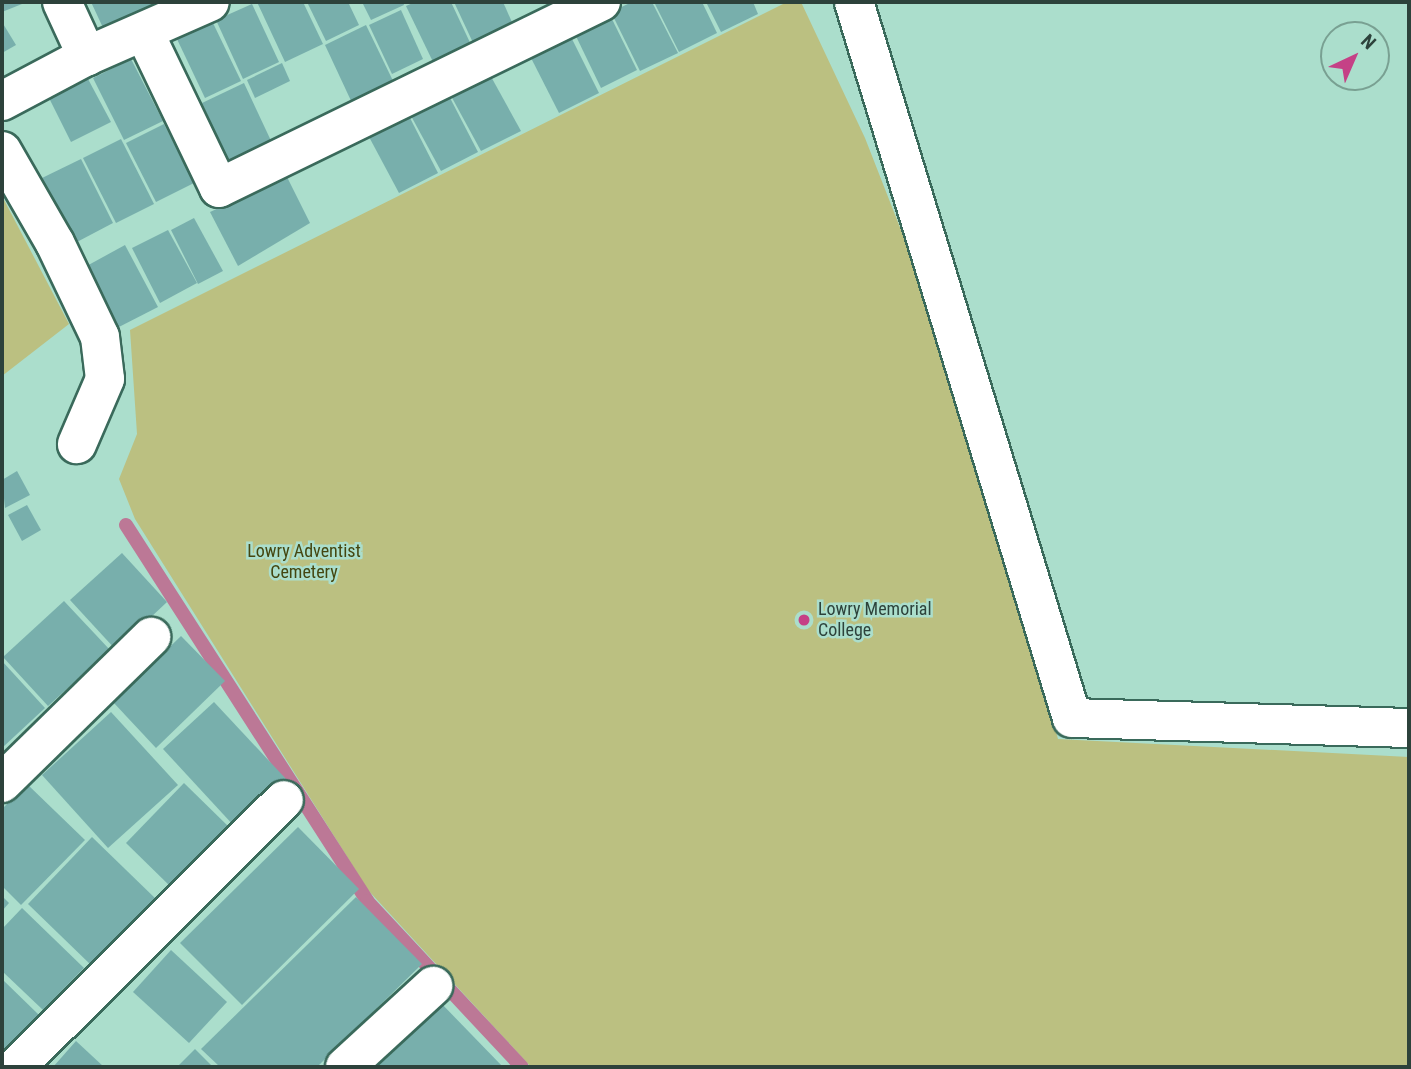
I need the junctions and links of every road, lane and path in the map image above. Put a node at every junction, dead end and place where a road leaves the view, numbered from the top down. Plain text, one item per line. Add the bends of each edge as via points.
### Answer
1 (62, 2) edge
2 (210, 2) edge
3 (601, 2) edge
4 (854, 2) edge
5 (144, 32) junction
6 (87, 56) junction
7 (2, 101) edge
8 (2, 151) edge
9 (77, 444) dead end
10 (150, 637) dead end
11 (1409, 729) edge
12 (2, 783) edge
13 (284, 800) dead end
14 (433, 986) dead end
15 (16, 1067) edge
16 (345, 1067) edge

1 - 6 street
2 - 5 street
3 - 5 street via 219,188
4 - 11 street via 1072,718
5 - 6 street
6 - 7 street
8 - 9 street via 55,243 100,337 106,379
10 - 12 street
13 - 15 street
14 - 16 street

